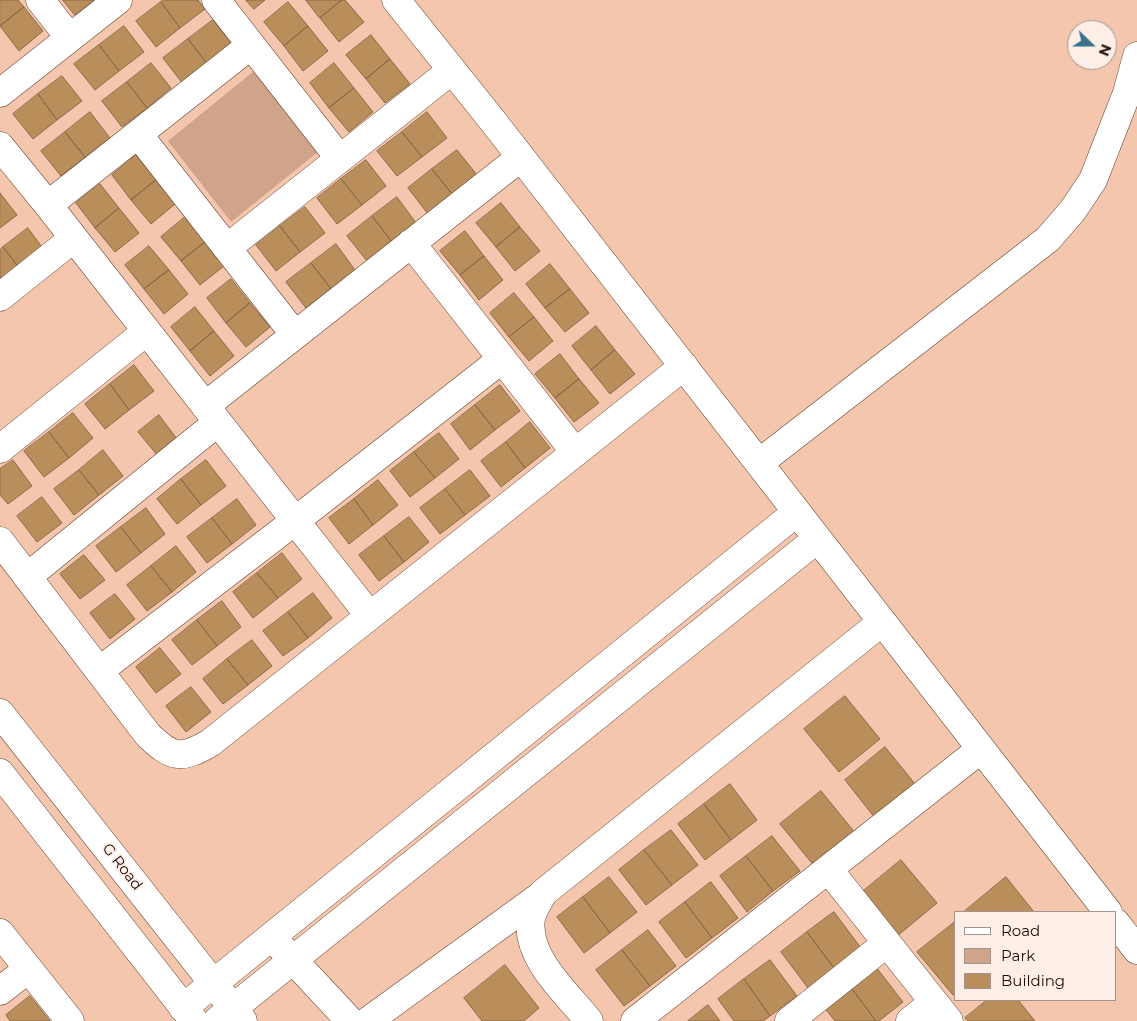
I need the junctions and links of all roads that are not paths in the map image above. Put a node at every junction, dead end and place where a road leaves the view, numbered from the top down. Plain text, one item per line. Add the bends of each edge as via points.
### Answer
1 (40, 0) edge
2 (118, 0) edge
3 (216, 0) edge
4 (396, 0) edge
5 (70, 38) junction
6 (251, 45) junction
7 (1137, 56) edge
8 (452, 70) junction
9 (0, 93) edge
10 (138, 134) junction
11 (0, 146) edge
12 (520, 156) junction
13 (340, 159) junction
14 (48, 205) junction
15 (74, 238) junction
16 (411, 243) junction
17 (227, 248) junction
18 (0, 297) edge
19 (147, 331) junction
20 (294, 334) junction
21 (502, 359) junction
22 (684, 366) junction
23 (212, 414) junction
24 (0, 449) edge
25 (575, 452) junction
26 (759, 464) junction
27 (797, 512) junction
28 (295, 521) junction
29 (817, 539) junction
30 (0, 541) edge
31 (27, 577) junction
32 (369, 615) junction
33 (882, 622) junction
34 (99, 672) junction
35 (0, 712) edge
36 (981, 749) junction
37 (0, 773) edge
38 (829, 870) junction
39 (543, 893) junction
40 (1107, 911) edge
41 (1117, 924) edge
42 (0, 933) edge
43 (272, 936) junction
44 (887, 943) junction
45 (1137, 950) edge
46 (293, 960) junction
47 (28, 969) junction
48 (214, 983) junction
49 (0, 991) edge
50 (941, 1012) edge
51 (188, 1014) edge
52 (231, 1017) edge
53 (70, 1021) edge
54 (350, 1021) edge
55 (368, 1021) edge
56 (589, 1021) edge
57 (635, 1021) edge
58 (789, 1021) edge
59 (910, 1021) edge

1 - 5 street
2 - 5 street
3 - 6 street
4 - 8 street
5 - 9 street
6 - 10 street
6 - 13 street
7 - 26 street via 1127,93 1093,180 1048,239
8 - 12 street
8 - 13 street
10 - 14 street
10 - 17 street
11 - 14 street
12 - 16 street
12 - 22 street
13 - 17 street
14 - 15 street
15 - 18 street
15 - 19 street
16 - 20 street
16 - 21 street
17 - 20 street
19 - 23 street
19 - 24 street
20 - 23 street
21 - 25 street
21 - 28 street
22 - 25 street
22 - 26 street
23 - 28 street
23 - 31 street
25 - 32 street
26 - 27 street
27 - 29 street
27 - 43 street
28 - 32 street
28 - 34 street
29 - 33 street
29 - 46 street
30 - 31 street
31 - 34 street
32 - 34 street via 210,743 191,754 176,755 160,747
33 - 36 street
33 - 39 street
35 - 48 street, G Road
36 - 38 street
36 - 40 street
37 - 51 street
38 - 44 street
38 - 57 street
39 - 55 street
39 - 56 street via 532,918 532,940 541,962
41 - 45 street
42 - 47 street
43 - 46 street
43 - 48 street
44 - 50 street
44 - 58 street
46 - 52 street
46 - 54 street
47 - 49 street
47 - 53 street
48 - 51 street
48 - 52 street, G Road
50 - 59 street

